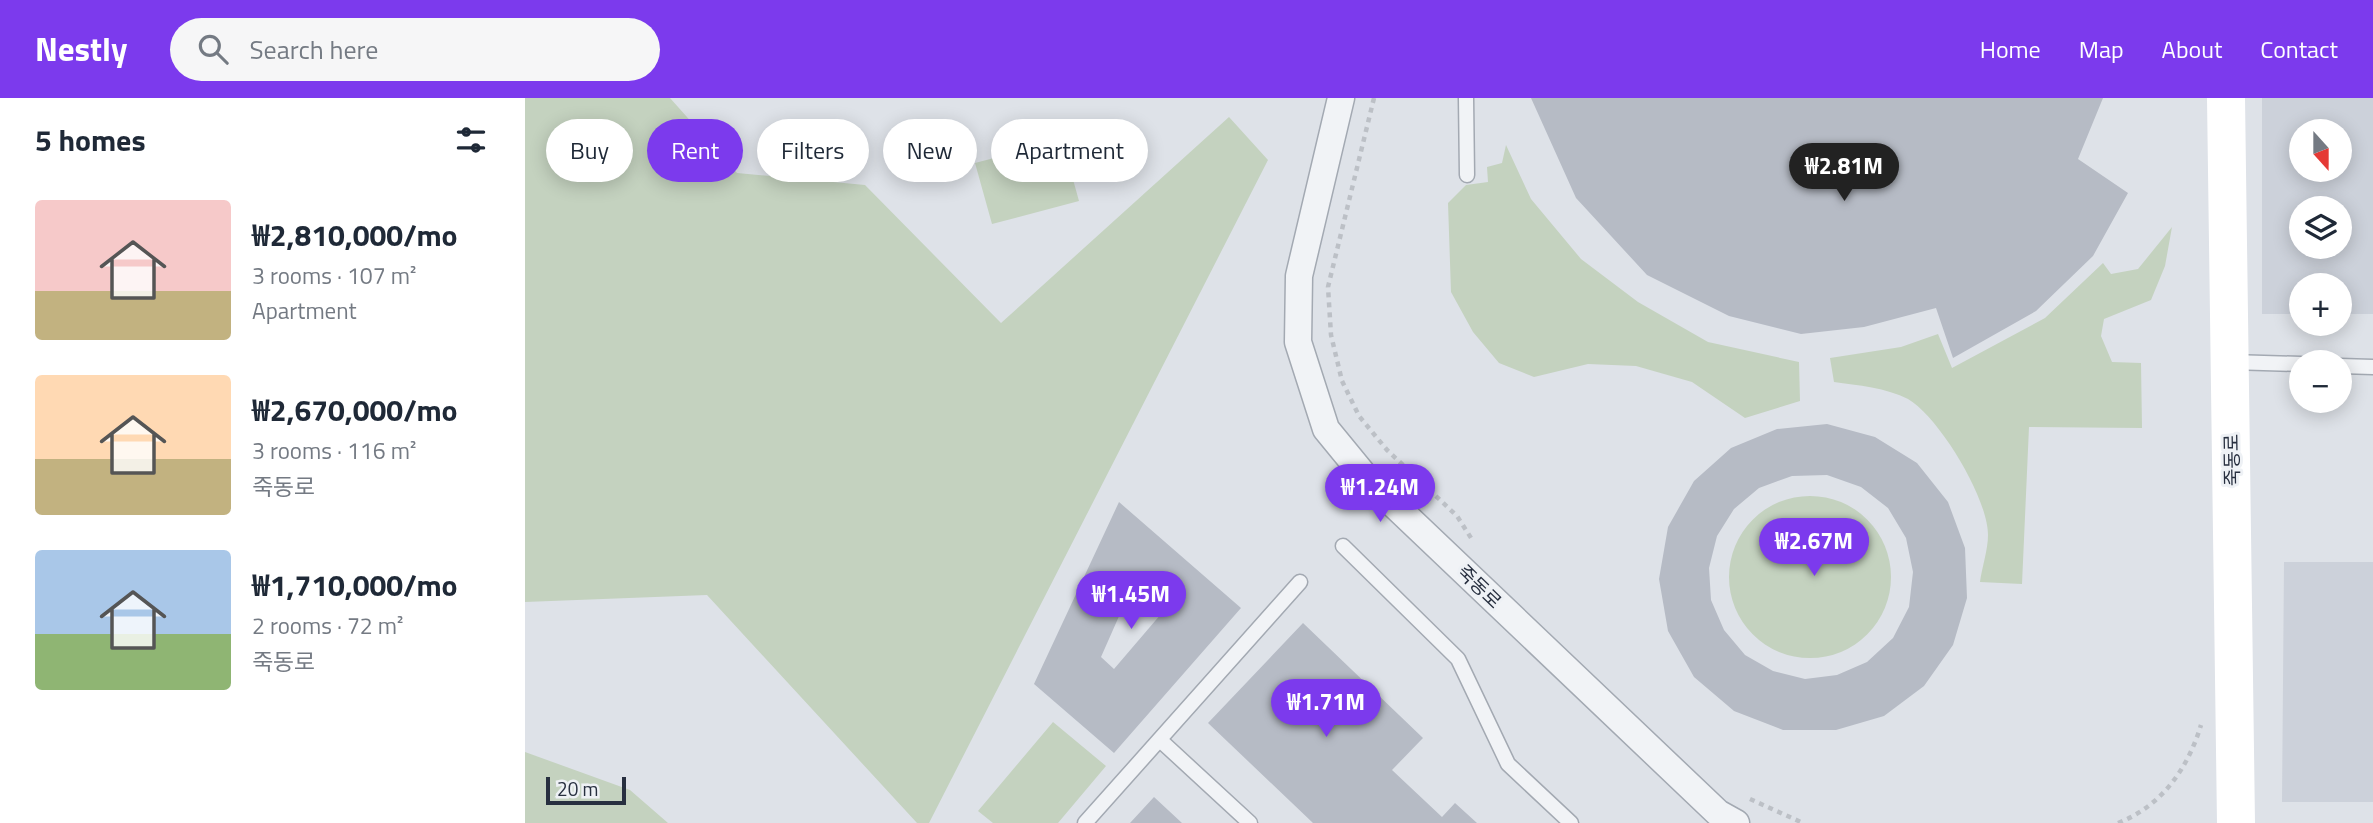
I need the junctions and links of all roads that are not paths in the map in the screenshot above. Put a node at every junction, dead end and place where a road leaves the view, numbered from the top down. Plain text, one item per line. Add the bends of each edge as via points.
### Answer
1 (1341, 98) edge
2 (1467, 98) edge
3 (2226, 98) edge
4 (1467, 174) dead end
5 (2230, 362) junction
6 (2289, 364) edge
7 (2352, 366) edge
8 (2373, 367) edge
9 (1343, 546) dead end
10 (1300, 582) dead end
11 (1160, 740) junction
12 (1721, 820) edge
13 (1085, 823) edge
14 (1250, 823) edge
15 (1571, 823) edge
16 (2237, 823) edge

1 - 12 street, 죽동로 via 1299,276 1298,342 1327,429 1367,479
2 - 4 lane
3 - 5 street, 죽동로
5 - 6 lane
5 - 16 street, 죽동로
7 - 8 lane
9 - 15 lane via 1458,659 1508,764
10 - 11 lane
11 - 13 lane
11 - 14 lane

